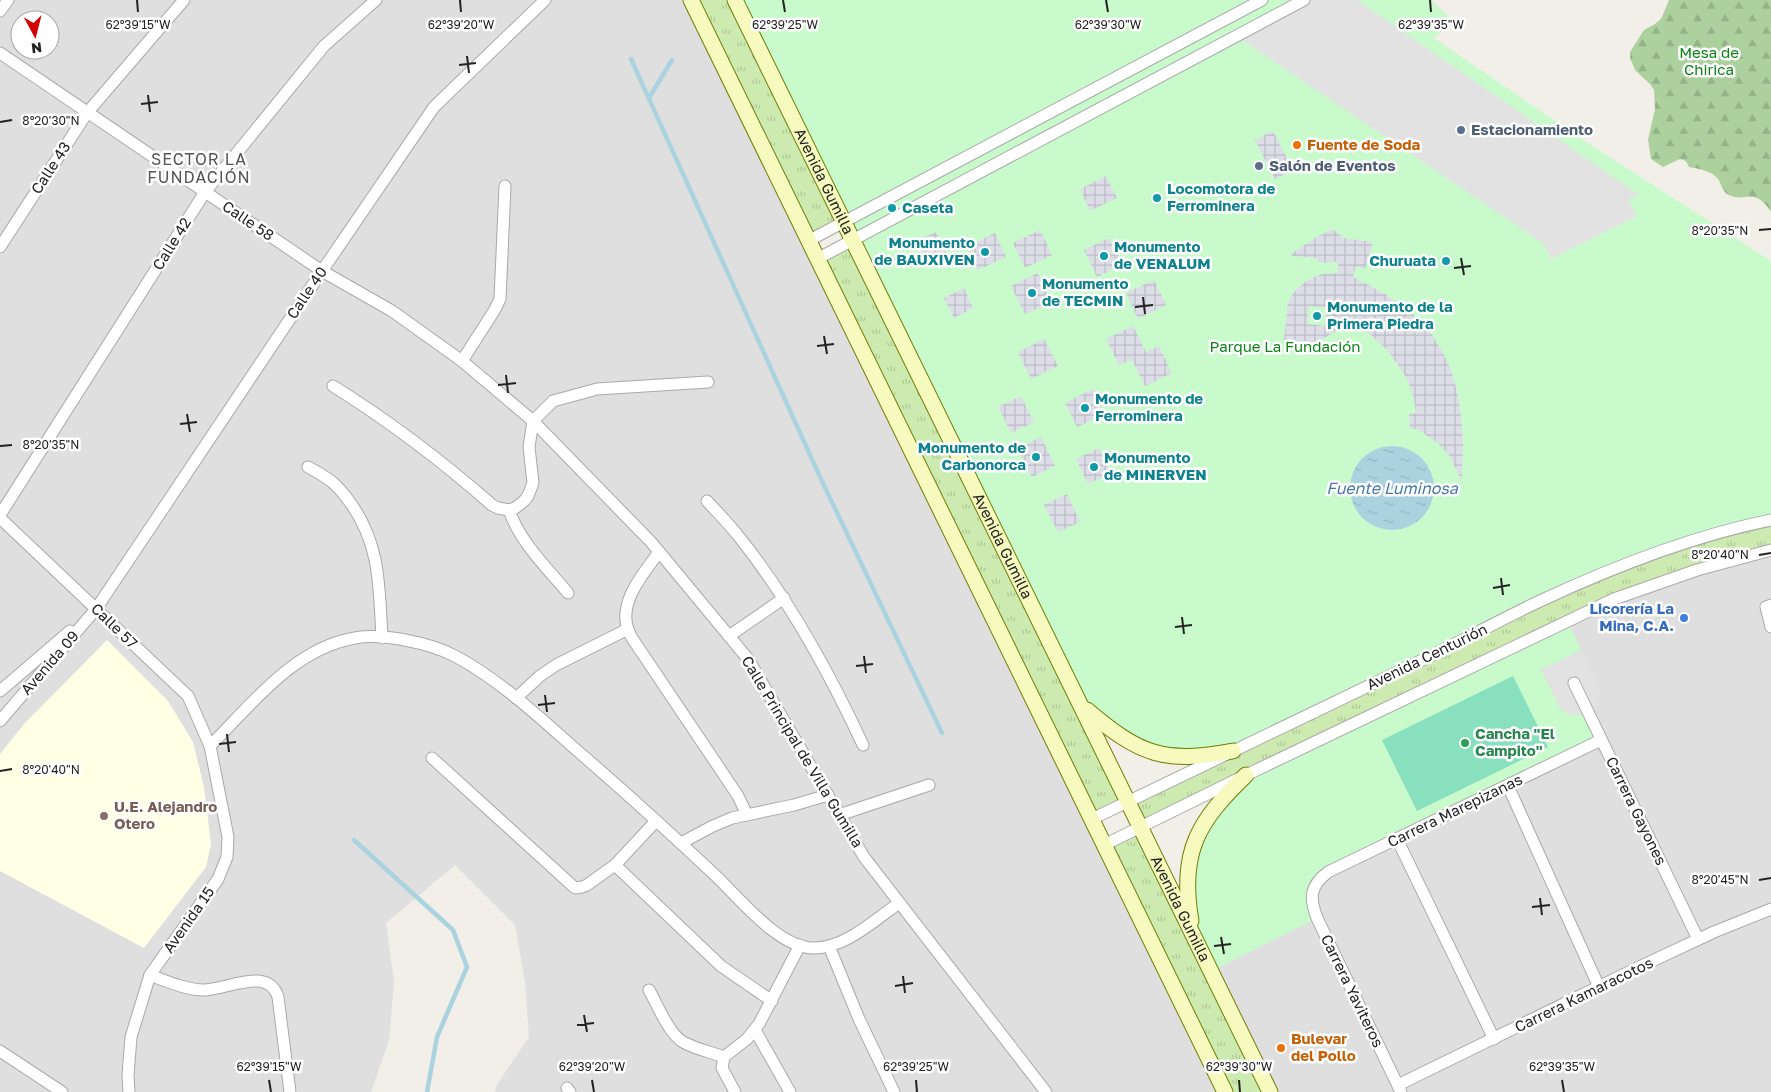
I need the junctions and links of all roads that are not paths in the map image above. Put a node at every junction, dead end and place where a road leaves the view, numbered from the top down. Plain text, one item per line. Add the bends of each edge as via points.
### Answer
1 (8, 0) edge
2 (184, 0) edge
3 (376, 0) edge
4 (545, 0) edge
5 (691, 0) edge
6 (735, 0) edge
7 (1262, 0) edge
8 (1304, 0) edge
9 (0, 11) edge
10 (0, 53) edge
11 (87, 113) junction
12 (505, 186) dead end
13 (205, 192) junction
14 (844, 222) junction
15 (853, 239) junction
16 (808, 241) junction
17 (0, 247) edge
18 (817, 259) junction
19 (322, 271) junction
20 (462, 361) junction
21 (708, 382) dead end
22 (332, 386) dead end
23 (533, 421) junction
24 (308, 467) dead end
25 (707, 501) dead end
26 (510, 510) junction
27 (0, 516) edge
28 (1771, 520) edge
29 (1771, 550) edge
30 (660, 552) junction
31 (568, 593) dead end
32 (784, 598) junction
33 (1771, 605) edge
34 (96, 609) junction
35 (1771, 627) edge
36 (628, 629) junction
37 (729, 636) junction
38 (382, 638) junction
39 (1574, 683) dead end
40 (0, 691) edge
41 (516, 698) junction
42 (1081, 705) junction
43 (0, 721) edge
44 (1602, 740) junction
45 (863, 745) dead end
46 (210, 746) junction
47 (1234, 751) junction
48 (432, 758) dead end
49 (1246, 775) junction
50 (929, 785) dead end
51 (1508, 786) junction
52 (828, 795) junction
53 (1128, 801) junction
54 (747, 815) junction
55 (839, 815) junction
56 (1092, 819) junction
57 (656, 821) junction
58 (1140, 827) junction
59 (1397, 840) junction
60 (681, 843) junction
61 (1104, 845) junction
62 (615, 865) junction
63 (1313, 888) joint
64 (899, 903) junction
65 (1771, 909) edge
66 (1193, 934) junction
67 (1698, 939) junction
68 (800, 945) junction
69 (829, 946) junction
70 (150, 975) junction
71 (1599, 987) junction
72 (649, 990) dead end
73 (772, 1001) junction
74 (755, 1030) junction
75 (1494, 1039) junction
76 (0, 1052) edge
77 (724, 1056) junction
78 (1400, 1089) edge
79 (62, 1092) edge
80 (129, 1092) edge
81 (290, 1092) edge
82 (735, 1092) edge
83 (790, 1092) edge
84 (894, 1092) edge
85 (1046, 1092) edge
86 (1225, 1092) edge
87 (1270, 1092) edge

1 - 9 street
2 - 11 street, Calle 43
3 - 13 street, Calle 42 via 324,46
4 - 19 street, Calle 40 via 434,106
5 - 16 main road
6 - 14 main road, Avenida Gumilla
7 - 14 street
8 - 15 street
10 - 11 street, Calle 58
11 - 13 street, Calle 58
11 - 17 street, Calle 43
12 - 20 street via 500,298
13 - 19 street, Calle 58
13 - 27 street, Calle 42
14 - 15 main road, Avenida Gumilla
14 - 16 street
15 - 18 street
15 - 42 main road, Avenida Gumilla
16 - 18 main road
18 - 56 main road
19 - 20 street, Calle Principal de Villa Gumilla via 392,311
19 - 34 street, Calle 40
20 - 23 street, Calle Principal de Villa Gumilla
21 - 23 street via 597,389 553,401
22 - 26 street via 413,440 492,505
23 - 26 street via 529,447 533,476 531,490 524,502
23 - 30 street, Calle Principal de Villa Gumilla
24 - 38 street via 343,492 362,519 377,567
25 - 32 street via 740,538
26 - 31 street via 514,525 523,538
27 - 34 street, Calle 57
28 - 47 street, Avenida Centurión via 1689,542 1602,574 1540,601
29 - 49 street, Avenida Centurión via 1698,570 1614,599
30 - 36 street via 632,590
30 - 37 street, Calle Principal de Villa Gumilla
32 - 37 street
32 - 45 street via 824,667
33 - 35 street via 1766,606
34 - 40 street, Avenida 09
34 - 43 street, Avenida 09
34 - 46 street, Calle 57 via 188,696
36 - 41 street via 556,665
36 - 54 street via 738,796
37 - 52 street, Calle Principal de Villa Gumilla via 748,659
38 - 41 street via 420,642 454,656
38 - 46 street via 355,638 305,657 275,680
39 - 44 street, Carrera Gayones
41 - 57 street
42 - 47 main road via 1126,740 1149,752 1193,757
42 - 53 main road, Avenida Gumilla
44 - 51 street, Carrera Marepizanas
44 - 67 street, Carrera Gayones
46 - 70 street, Avenida 15 via 228,837 227,857 218,879
47 - 53 street, Avenida Centurión
48 - 62 street via 572,886 587,885
49 - 58 street, Avenida Centurión
49 - 66 main road via 1217,804 1194,840 1187,880
50 - 55 street
51 - 59 street, Carrera Marepizanas
51 - 71 street
52 - 54 street
52 - 55 street, Calle Principal de Villa Gumilla
53 - 56 street, Avenida Centurión
53 - 58 main road, Avenida Gumilla
54 - 60 street via 713,826
55 - 64 street, Calle Principal de Villa Gumilla via 864,857
56 - 61 main road
57 - 60 street
57 - 62 street
58 - 61 street, Avenida Centurión
58 - 66 main road, Avenida Gumilla
59 - 63 street, Carrera Marepizanas via 1328,872
59 - 75 street
60 - 68 street via 765,924 789,942
61 - 86 main road
62 - 73 street via 721,966
63 - 78 street, Carrera Yaviteros via 1313,908 1317,918
64 - 69 street via 852,936
64 - 85 street, Calle Principal de Villa Gumilla
65 - 67 street, Carrera Kamaracotos
66 - 87 main road, Avenida Gumilla
67 - 71 street, Carrera Kamaracotos
68 - 69 street via 814,948
68 - 73 street
69 - 84 street
70 - 80 street, Avenida 15 via 131,1037
70 - 81 street via 204,990 254,980 273,986 278,997
71 - 75 street, Carrera Kamaracotos
72 - 77 street via 679,1039
73 - 74 street
74 - 77 street
74 - 83 street
75 - 78 street, Carrera Kamaracotos
76 - 79 street
77 - 82 street via 722,1068

